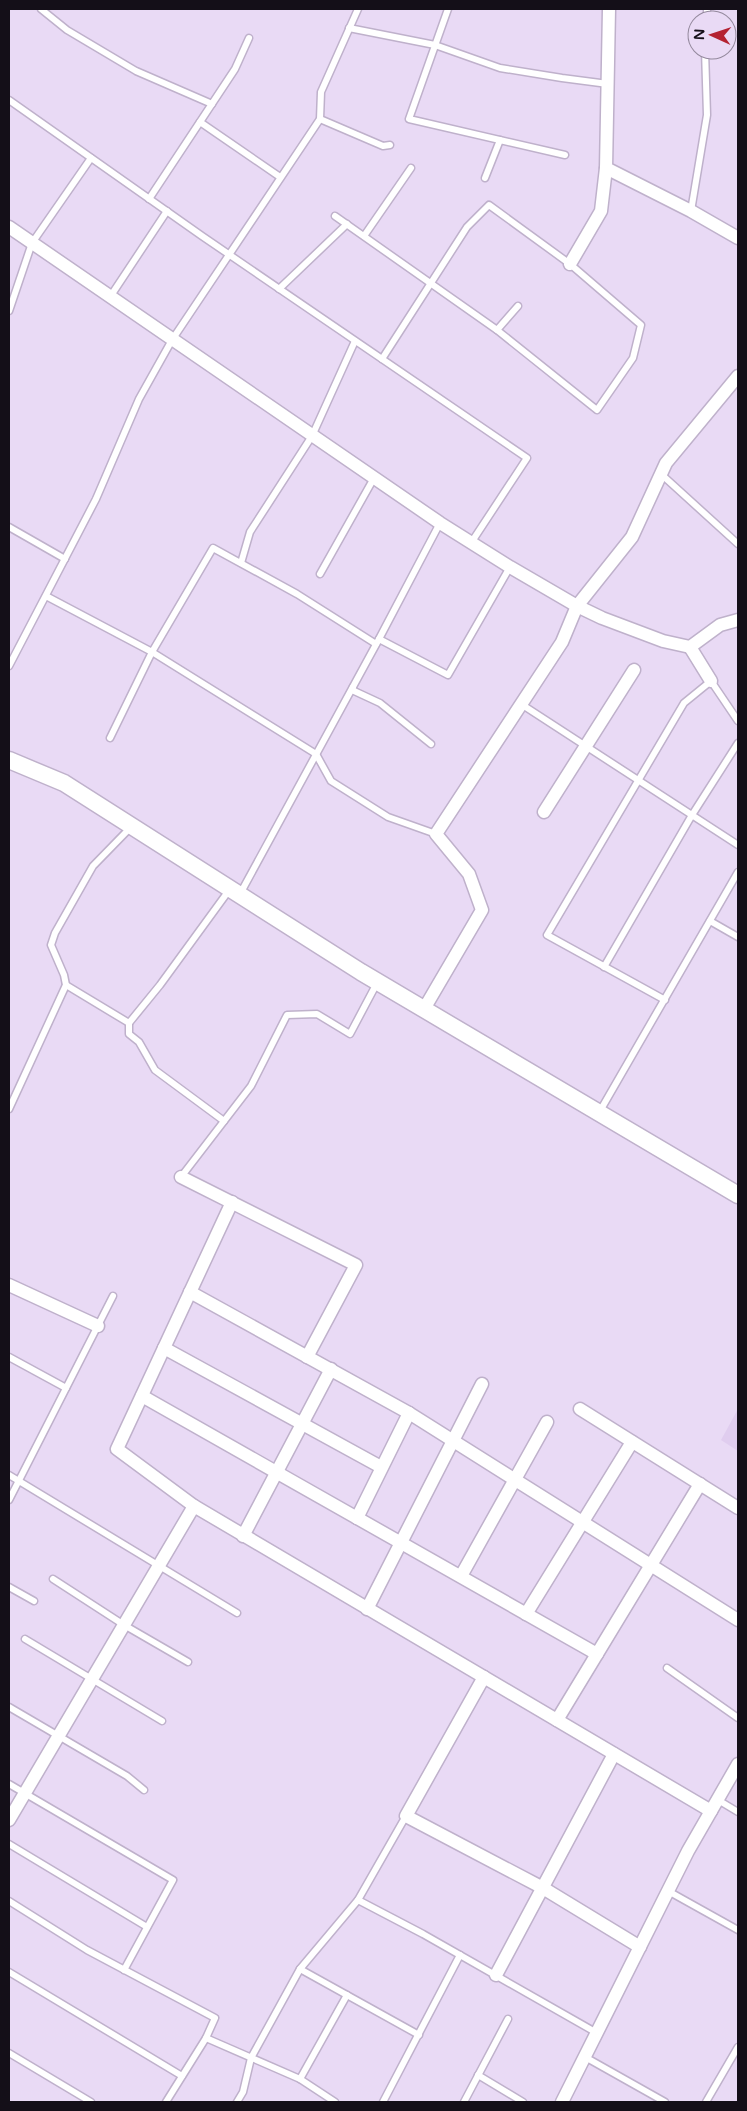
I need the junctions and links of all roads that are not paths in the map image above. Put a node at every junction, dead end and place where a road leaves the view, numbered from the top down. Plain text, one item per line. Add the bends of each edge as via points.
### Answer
1 (41, 9) edge
2 (358, 9) edge
3 (448, 9) edge
4 (609, 9) edge
5 (349, 28) junction
6 (249, 38) dead end
7 (435, 45) junction
8 (704, 60) edge
9 (608, 84) junction
10 (10, 103) edge
11 (212, 104) junction
12 (320, 119) junction
13 (200, 122) junction
14 (500, 140) junction
15 (390, 145) dead end
16 (565, 156) dead end
17 (91, 158) junction
18 (411, 168) dead end
19 (606, 168) junction
20 (280, 177) junction
21 (485, 178) dead end
22 (149, 199) junction
23 (167, 212) junction
24 (691, 212) junction
25 (335, 216) dead end
26 (347, 224) junction
27 (9, 226) edge
28 (364, 236) junction
29 (738, 238) edge
30 (32, 243) junction
31 (228, 254) junction
32 (570, 264) junction
33 (431, 284) junction
34 (280, 289) junction
35 (110, 297) junction
36 (518, 306) dead end
37 (9, 311) edge
38 (497, 330) junction
39 (172, 340) junction
40 (355, 341) junction
41 (382, 359) junction
42 (737, 380) edge
43 (312, 436) junction
44 (661, 474) junction
45 (374, 478) junction
46 (440, 523) junction
47 (9, 527) edge
48 (471, 543) junction
49 (738, 544) edge
50 (65, 559) junction
51 (241, 563) junction
52 (510, 567) junction
53 (320, 574) dead end
54 (46, 596) junction
55 (577, 606) junction
56 (738, 620) edge
57 (377, 642) junction
58 (690, 647) junction
59 (152, 652) junction
60 (9, 666) edge
61 (634, 670) dead end
62 (712, 680) junction
63 (355, 684) junction
64 (521, 704) junction
65 (738, 721) edge
66 (110, 738) dead end
67 (738, 743) edge
68 (430, 744) dead end
69 (585, 746) junction
70 (316, 754) junction
71 (9, 760) edge
72 (638, 780) junction
73 (544, 812) dead end
74 (692, 815) junction
75 (131, 826) junction
76 (436, 834) junction
77 (738, 845) edge
78 (738, 872) edge
79 (235, 892) junction
80 (710, 921) junction
81 (738, 937) edge
82 (604, 967) junction
83 (378, 982) junction
84 (66, 985) junction
85 (664, 1000) junction
86 (424, 1009) junction
87 (129, 1023) junction
88 (9, 1109) edge
89 (599, 1113) junction
90 (224, 1121) junction
91 (182, 1177) joint
92 (738, 1195) edge
93 (232, 1202) junction
94 (9, 1285) edge
95 (190, 1292) junction
96 (113, 1296) dead end
97 (98, 1326) junction
98 (164, 1348) junction
99 (9, 1357) edge
100 (307, 1357) junction
101 (331, 1369) junction
102 (482, 1384) dead end
103 (66, 1388) junction
104 (142, 1396) junction
105 (580, 1409) dead end
106 (409, 1414) junction
107 (547, 1422) dead end
108 (302, 1424) junction
109 (453, 1441) junction
110 (632, 1442) junction
111 (382, 1467) junction
112 (276, 1472) junction
113 (9, 1475) edge
114 (19, 1480) junction
115 (515, 1480) junction
116 (700, 1484) junction
117 (9, 1500) edge
118 (194, 1506) junction
119 (738, 1508) edge
120 (356, 1518) junction
121 (582, 1522) junction
122 (243, 1536) junction
123 (401, 1543) junction
124 (651, 1565) junction
125 (158, 1567) junction
126 (461, 1576) junction
127 (53, 1579) dead end
128 (9, 1587) edge
129 (34, 1600) dead end
130 (367, 1609) junction
131 (237, 1613) dead end
132 (526, 1614) junction
133 (738, 1620) edge
134 (124, 1624) junction
135 (25, 1639) dead end
136 (597, 1654) junction
137 (188, 1662) dead end
138 (667, 1668) dead end
139 (484, 1677) junction
140 (92, 1680) junction
141 (9, 1706) edge
142 (738, 1718) edge
143 (557, 1720) junction
144 (162, 1721) dead end
145 (59, 1735) junction
146 (614, 1754) junction
147 (738, 1764) edge
148 (9, 1784) edge
149 (144, 1790) dead end
150 (25, 1793) junction
151 (714, 1806) junction
152 (738, 1812) edge
153 (406, 1816) junction
154 (9, 1820) edge
155 (9, 1844) edge
156 (543, 1888) junction
157 (668, 1891) junction
158 (358, 1900) junction
159 (9, 1901) edge
160 (147, 1927) junction
161 (738, 1930) edge
162 (640, 1947) junction
163 (460, 1955) junction
164 (124, 1970) junction
165 (300, 1970) junction
166 (9, 1972) edge
167 (496, 1975) junction
168 (347, 1995) junction
169 (508, 2019) dead end
170 (597, 2032) junction
171 (419, 2034) junction
172 (206, 2038) junction
173 (738, 2047) edge
174 (9, 2053) edge
175 (585, 2057) junction
176 (251, 2058) junction
177 (478, 2075) junction
178 (182, 2076) junction
179 (300, 2080) junction
180 (91, 2102) edge
181 (166, 2102) edge
182 (236, 2102) edge
183 (335, 2102) edge
184 (383, 2102) edge
185 (464, 2102) edge
186 (523, 2102) edge
187 (562, 2102) edge
188 (666, 2102) edge
189 (706, 2102) edge

1 - 11 lane via 67,30 136,71
2 - 5 lane
3 - 7 lane
4 - 9 street
5 - 7 lane
5 - 12 lane via 322,92
6 - 11 lane via 235,69
7 - 9 lane via 500,68
7 - 14 lane via 409,119
8 - 24 lane via 707,115
9 - 19 street
10 - 17 lane
11 - 13 lane
12 - 15 lane via 383,146
12 - 20 lane
13 - 20 lane
13 - 22 lane
14 - 16 lane
14 - 21 lane
17 - 22 lane
17 - 30 lane
18 - 28 lane
19 - 24 street
19 - 32 street via 601,211
20 - 31 lane
22 - 23 lane
23 - 31 lane
23 - 35 lane
24 - 29 street
25 - 26 lane
26 - 28 lane
26 - 34 lane
27 - 30 street
28 - 33 lane
30 - 35 street
30 - 37 lane
31 - 34 lane
31 - 39 lane
32 - 33 lane via 489,205 468,228
32 - 38 lane via 641,326 632,358 597,410
33 - 38 lane
33 - 41 lane
34 - 40 lane
35 - 39 street
36 - 38 lane
39 - 43 street
39 - 50 lane via 139,399 96,499
40 - 41 lane
40 - 43 lane
41 - 48 lane via 527,458
42 - 44 street via 666,463
43 - 45 street
43 - 51 lane via 250,532
44 - 49 lane
44 - 55 street via 632,537
45 - 46 street
45 - 53 lane
46 - 48 street
46 - 57 lane
47 - 50 lane
48 - 52 street
50 - 54 lane
51 - 57 lane
51 - 59 lane via 213,548
52 - 55 street
52 - 57 lane via 448,675
54 - 59 lane
54 - 60 lane
55 - 58 street via 663,641
55 - 64 street via 562,642
56 - 58 street via 720,625
57 - 63 lane
58 - 62 street
59 - 66 lane
59 - 70 lane
61 - 69 street
62 - 65 lane
62 - 72 lane via 684,703
63 - 68 lane via 352,690 380,703
63 - 70 lane
64 - 69 lane
64 - 76 street
67 - 74 lane
69 - 72 lane
69 - 73 street
70 - 76 lane via 331,781 388,817
70 - 79 lane
71 - 75 street via 64,784
72 - 74 lane
72 - 82 lane via 547,935
74 - 77 lane
74 - 82 lane
75 - 79 street
75 - 84 lane via 93,866 55,933 51,945
76 - 86 street via 469,874 482,910
78 - 80 lane
79 - 83 street
79 - 87 lane
80 - 81 lane
80 - 85 lane
82 - 85 lane
83 - 86 street
83 - 90 lane via 350,1034 317,1014 287,1015 251,1086
84 - 87 lane
84 - 88 lane
85 - 89 lane
86 - 89 street
87 - 90 lane via 129,1034 139,1042 155,1070
89 - 92 street
90 - 91 lane
91 - 93 street
93 - 95 street
93 - 100 street via 356,1265
94 - 97 street
95 - 98 street
95 - 100 street
96 - 97 lane
97 - 103 lane
98 - 104 street
98 - 108 street
99 - 103 lane
100 - 101 street
101 - 106 street
101 - 108 street
102 - 109 street
103 - 114 lane
104 - 112 street
104 - 118 street via 117,1449
105 - 110 street
106 - 109 street
106 - 111 street
107 - 115 street
108 - 111 street
108 - 112 street
109 - 115 street
109 - 123 street
110 - 116 street
110 - 121 street
111 - 120 street
112 - 120 street
112 - 122 street
113 - 114 lane
114 - 117 lane
114 - 125 lane
115 - 121 street
115 - 126 street
116 - 119 street
116 - 124 street
118 - 122 street
118 - 125 street
120 - 123 street
121 - 124 street
121 - 132 street
122 - 130 street
123 - 126 street
123 - 130 street
124 - 133 street
124 - 136 street
125 - 131 lane
125 - 134 street
126 - 132 street
127 - 134 lane
128 - 129 lane
130 - 139 street
132 - 136 street
134 - 137 lane
134 - 140 street
135 - 140 lane
136 - 143 street
138 - 142 lane
139 - 143 street
139 - 153 street
140 - 144 lane
140 - 145 street
141 - 145 lane
143 - 146 street
145 - 149 lane via 127,1776
145 - 150 street
146 - 151 street
146 - 156 street
147 - 151 street
148 - 150 lane
150 - 154 street
150 - 160 lane via 173,1880
151 - 152 lane
151 - 157 street
153 - 156 street
153 - 158 lane
155 - 160 lane
156 - 162 street
156 - 167 street
157 - 161 lane
157 - 162 street
158 - 163 lane
158 - 165 lane
159 - 164 lane
160 - 164 lane
162 - 170 street
163 - 167 lane
163 - 171 lane
164 - 172 lane via 215,2018
165 - 168 lane
165 - 176 lane
166 - 178 lane
167 - 170 lane
168 - 171 lane
168 - 179 lane
169 - 177 lane
170 - 175 street
171 - 184 lane
172 - 176 lane
172 - 178 lane
173 - 189 lane
174 - 180 lane
175 - 187 street
175 - 188 lane
176 - 179 lane
176 - 182 lane via 243,2092
177 - 185 lane
177 - 186 lane
178 - 181 lane
179 - 183 lane

